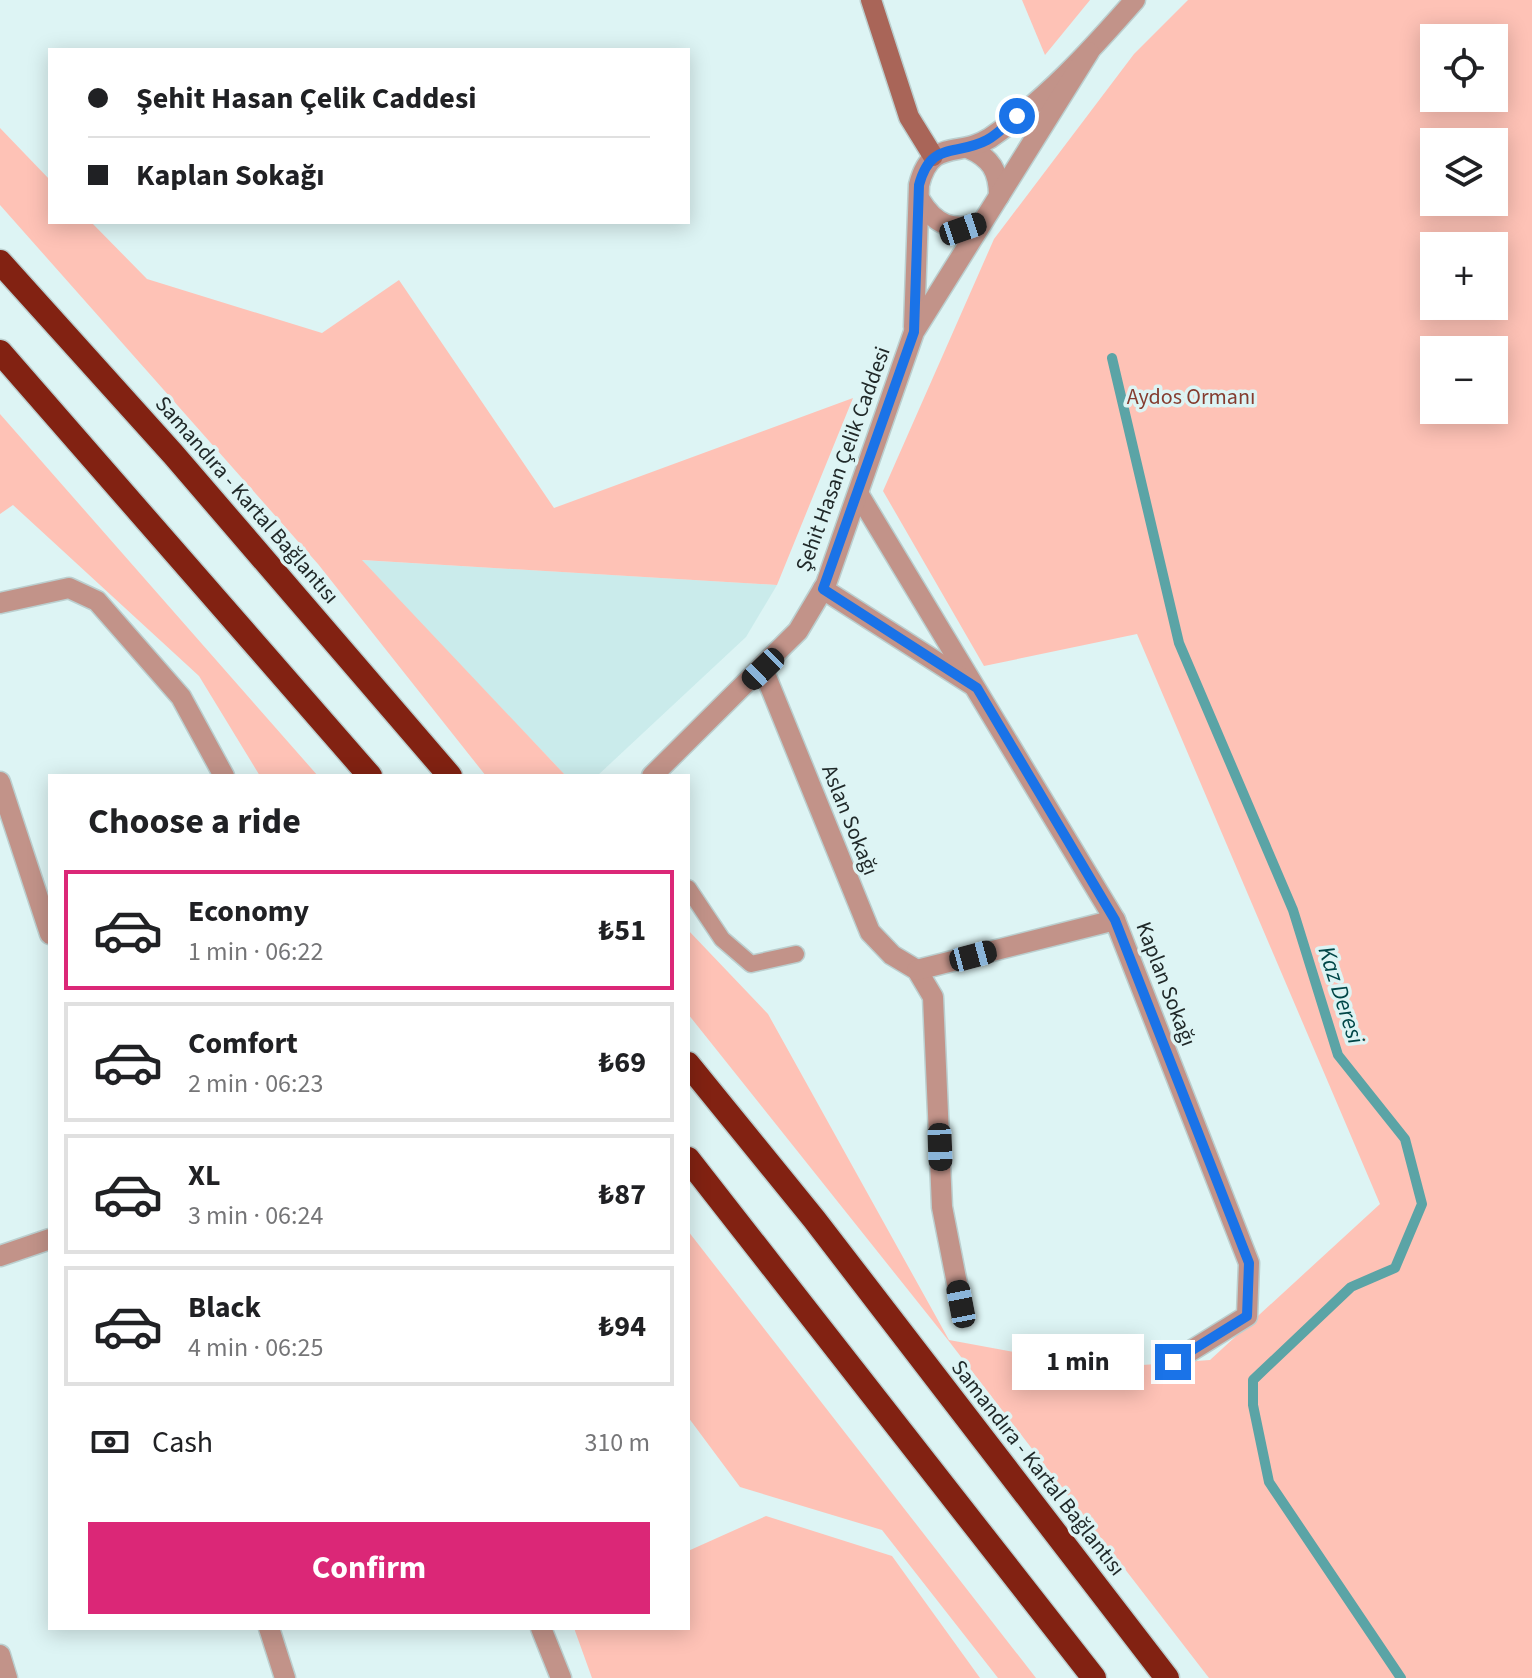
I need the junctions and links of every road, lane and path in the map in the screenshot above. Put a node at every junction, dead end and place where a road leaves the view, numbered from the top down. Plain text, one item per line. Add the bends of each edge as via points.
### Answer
1 (871, 0) edge
2 (1135, 0) edge
3 (1089, 52) junction
4 (968, 148) junction
5 (933, 156) junction
6 (999, 196) junction
7 (920, 200) junction
8 (981, 223) junction
9 (0, 262) edge
10 (914, 332) junction
11 (0, 352) edge
12 (859, 495) junction
13 (823, 589) junction
14 (0, 603) edge
15 (763, 669) junction
16 (977, 688) junction
17 (223, 774) edge
18 (368, 774) edge
19 (448, 774) edge
20 (654, 774) edge
21 (0, 782) edge
22 (690, 891) edge
23 (1115, 920) junction
24 (48, 928) edge
25 (796, 954) dead end
26 (917, 970) junction
27 (690, 1066) edge
28 (690, 1162) edge
29 (48, 1240) edge
30 (0, 1256) edge
31 (961, 1304) dead end
32 (1173, 1362) dead end
33 (270, 1630) edge
34 (542, 1630) edge
35 (0, 1655) edge
36 (7, 1678) edge
37 (285, 1678) edge
38 (561, 1678) edge
39 (1094, 1678) edge
40 (1167, 1678) edge

1 - 5 main road via 909,117
2 - 3 street, Şehit Hasan Çelik Caddesi
3 - 4 street, Şehit Hasan Çelik Caddesi via 989,139
3 - 6 street, Şehit Hasan Çelik Caddesi
4 - 5 street, Şehit Hasan Çelik Caddesi
4 - 6 street via 994,165
5 - 7 street, Şehit Hasan Çelik Caddesi via 923,169
6 - 8 street, Şehit Hasan Çelik Caddesi
7 - 8 street via 929,216 945,226 963,229
7 - 10 street, Şehit Hasan Çelik Caddesi
8 - 10 street, Şehit Hasan Çelik Caddesi
9 - 19 highway, Samandıra - Kartal Bağlantısı
10 - 12 street, Şehit Hasan Çelik Caddesi
11 - 18 highway
12 - 13 street, Şehit Hasan Çelik Caddesi
12 - 16 street, Kaplan Sokağı
13 - 15 street, Şehit Hasan Çelik Caddesi via 798,631
13 - 16 street
14 - 17 street via 69,588 97,601 181,697
15 - 20 street, Şehit Hasan Çelik Caddesi
15 - 26 street, Aslan Sokağı via 870,932 892,955
16 - 23 street, Kaplan Sokağı
21 - 24 street
22 - 25 lane via 722,939 751,964
23 - 26 street
23 - 32 street, Kaplan Sokağı via 1249,1263 1247,1316
26 - 31 street via 933,997 942,1207
27 - 40 highway, Samandıra - Kartal Bağlantısı
28 - 39 highway
29 - 30 street
33 - 37 street
34 - 38 street
35 - 36 street

